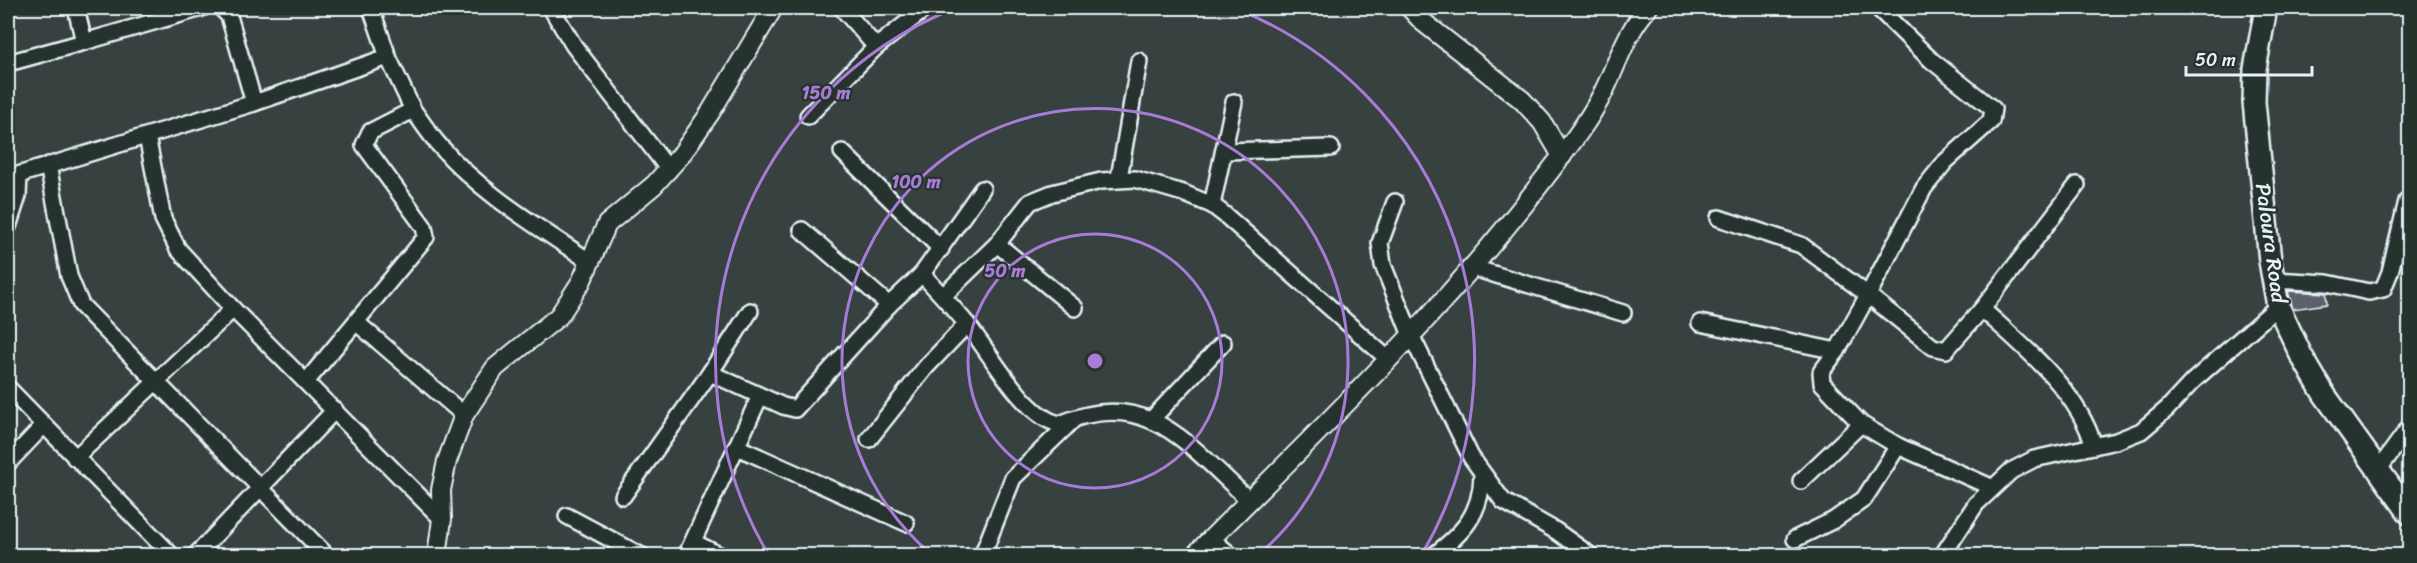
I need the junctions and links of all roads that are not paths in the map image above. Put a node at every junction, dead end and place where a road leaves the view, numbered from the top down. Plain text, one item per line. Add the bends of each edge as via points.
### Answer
1 (76, 8) edge
2 (202, 8) edge
3 (221, 8) edge
4 (371, 8) edge
5 (551, 8) edge
6 (773, 8) edge
7 (842, 8) edge
8 (926, 8) edge
9 (1410, 8) edge
10 (1648, 8) edge
11 (1878, 8) edge
12 (2266, 8) edge
13 (84, 42) junction
14 (876, 47) junction
15 (388, 57) junction
16 (1139, 61) dead end
17 (8, 63) edge
18 (1234, 102) dead end
19 (254, 103) junction
20 (413, 110) junction
21 (808, 116) dead end
22 (147, 136) junction
23 (1331, 148) dead end
24 (842, 152) dead end
25 (1224, 152) junction
26 (1562, 156) junction
27 (48, 165) junction
28 (669, 170) junction
29 (13, 176) edge
30 (1119, 178) junction
31 (2077, 185) dead end
32 (982, 189) dead end
33 (2407, 201) dead end
34 (1395, 202) dead end
35 (1212, 205) junction
36 (1719, 218) dead end
37 (8, 227) edge
38 (802, 230) dead end
39 (997, 244) junction
40 (940, 249) junction
41 (589, 261) junction
42 (1470, 267) junction
43 (922, 274) junction
44 (2273, 280) junction
45 (1868, 295) junction
46 (943, 296) junction
47 (889, 305) junction
48 (2278, 306) junction
49 (1076, 308) dead end
50 (232, 309) junction
51 (1982, 309) junction
52 (750, 311) dead end
53 (1623, 313) dead end
54 (356, 322) junction
55 (1701, 323) dead end
56 (967, 324) junction
57 (1410, 333) junction
58 (1223, 343) dead end
59 (1838, 351) junction
60 (1388, 359) junction
61 (710, 373) junction
62 (306, 382) junction
63 (156, 383) junction
64 (8, 388) edge
65 (760, 396) junction
66 (335, 410) junction
67 (464, 415) junction
68 (1075, 418) junction
69 (1151, 420) junction
70 (1861, 424) junction
71 (43, 426) junction
72 (2409, 426) edge
73 (869, 439) dead end
74 (1898, 446) junction
75 (2094, 446) junction
76 (737, 447) junction
77 (75, 458) junction
78 (8, 463) edge
79 (2379, 469) junction
80 (1482, 476) junction
81 (1801, 481) dead end
82 (1991, 488) junction
83 (261, 490) junction
84 (623, 496) dead end
85 (1249, 500) junction
86 (2409, 514) edge
87 (567, 516) dead end
88 (442, 519) junction
89 (906, 523) dead end
90 (1795, 538) dead end
91 (1211, 539) junction
92 (689, 549) edge
93 (172, 555) edge
94 (195, 555) edge
95 (327, 555) edge
96 (437, 555) edge
97 (642, 555) edge
98 (721, 555) edge
99 (982, 555) edge
100 (1194, 555) edge
101 (1232, 555) edge
102 (1433, 555) edge
103 (1591, 555) edge
104 (1942, 555) edge

1 - 13 street
2 - 13 street
3 - 19 street via 228,16
4 - 15 street
5 - 28 street via 574,46
6 - 28 street via 710,113
7 - 14 street
8 - 14 street
9 - 26 street via 1522,100 1542,122
10 - 26 street via 1627,37 1592,114
11 - 45 street via 1914,45 1994,113 1924,188
12 - 44 main road, Paloura Road via 2255,69 2254,102
13 - 17 street
14 - 21 street
15 - 19 street
15 - 20 street
16 - 30 street
18 - 25 street
19 - 22 street
20 - 41 street via 440,146 497,199
20 - 54 street via 370,132 364,145 424,226 426,237
22 - 27 street
22 - 50 street via 163,219 170,235 190,264
23 - 25 street
24 - 40 street
25 - 35 street
26 - 42 street
27 - 29 street
27 - 63 street via 73,290 81,305
28 - 41 street via 607,224
29 - 37 street via 18,196
30 - 35 street via 1150,182
30 - 39 street via 1030,202
31 - 51 street
32 - 40 street
33 - 44 street via 2391,272 2383,289 2369,292 2327,283
34 - 57 street via 1380,252
35 - 60 street
36 - 45 street via 1801,245
38 - 47 street
39 - 46 street
39 - 49 street
40 - 43 street
41 - 67 street via 581,282 559,316 495,368
42 - 53 street
42 - 57 street
43 - 46 street
43 - 47 street
44 - 48 main road, Paloura Road
45 - 51 street via 1939,350 1951,346
45 - 59 street
46 - 56 street
47 - 65 street via 795,409
48 - 75 street via 2141,431
48 - 79 main road, Paloura Road via 2324,394
50 - 62 street
50 - 63 street
51 - 75 street via 2061,388 2087,425
52 - 61 street
54 - 62 street
54 - 67 street
55 - 59 street
56 - 68 street via 1030,405 1052,423
56 - 73 street via 926,367
57 - 60 street
57 - 80 street
58 - 69 street
59 - 70 street via 1821,372 1822,383
60 - 85 street
61 - 65 street
61 - 84 street
62 - 66 street
63 - 77 street
63 - 83 street
64 - 71 street
65 - 76 street
66 - 83 street
66 - 88 street
67 - 88 street via 447,461 441,490
68 - 69 street via 1101,411 1122,411
68 - 99 street via 1013,478
69 - 85 street via 1178,436
70 - 74 street
70 - 81 street
71 - 77 street
71 - 78 street
72 - 79 street
74 - 82 street
74 - 90 street via 1864,500 1834,520
75 - 82 street via 2034,459
76 - 89 street
76 - 92 street
77 - 93 street
79 - 86 main road, Paloura Road
80 - 102 street via 1478,508 1458,534
80 - 103 street via 1503,501
82 - 104 street
83 - 94 street
83 - 95 street
85 - 91 street
87 - 97 street
88 - 96 street
91 - 100 street
91 - 101 street
92 - 98 street

